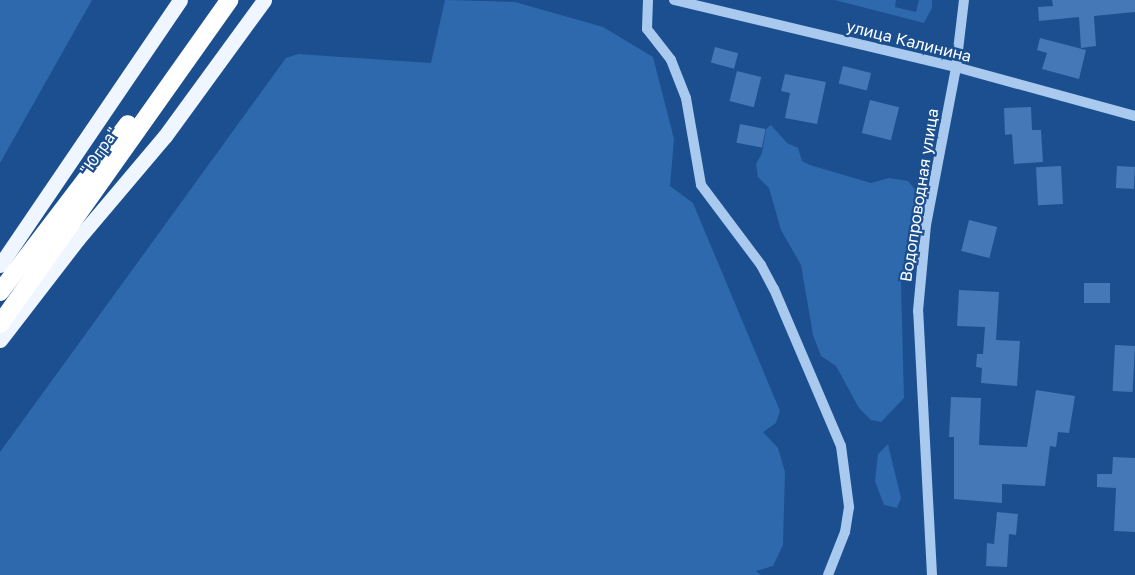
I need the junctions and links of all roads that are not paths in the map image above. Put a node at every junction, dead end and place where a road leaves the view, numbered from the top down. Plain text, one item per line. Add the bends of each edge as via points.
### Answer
1 (220, 0) edge
2 (229, 0) edge
3 (264, 0) edge
4 (648, 0) edge
5 (674, 0) edge
6 (964, 0) edge
7 (180, 1) edge
8 (956, 67) junction
9 (1135, 116) edge
10 (0, 265) edge
11 (0, 292) edge
12 (0, 324) edge
13 (0, 340) edge
14 (828, 575) edge
15 (932, 575) edge

1 - 11 highway, "Югра"
2 - 12 highway, "Югра"
3 - 13 main road via 172,127
4 - 14 street via 648,30 671,60 686,98 701,185 761,265 774,289 841,446 849,507 845,532
5 - 8 street, улица Калинина
6 - 8 street, Водопроводная улица
7 - 10 main road
8 - 9 street, улица Калинина
8 - 15 street, Водопроводная улица via 926,225 918,310

